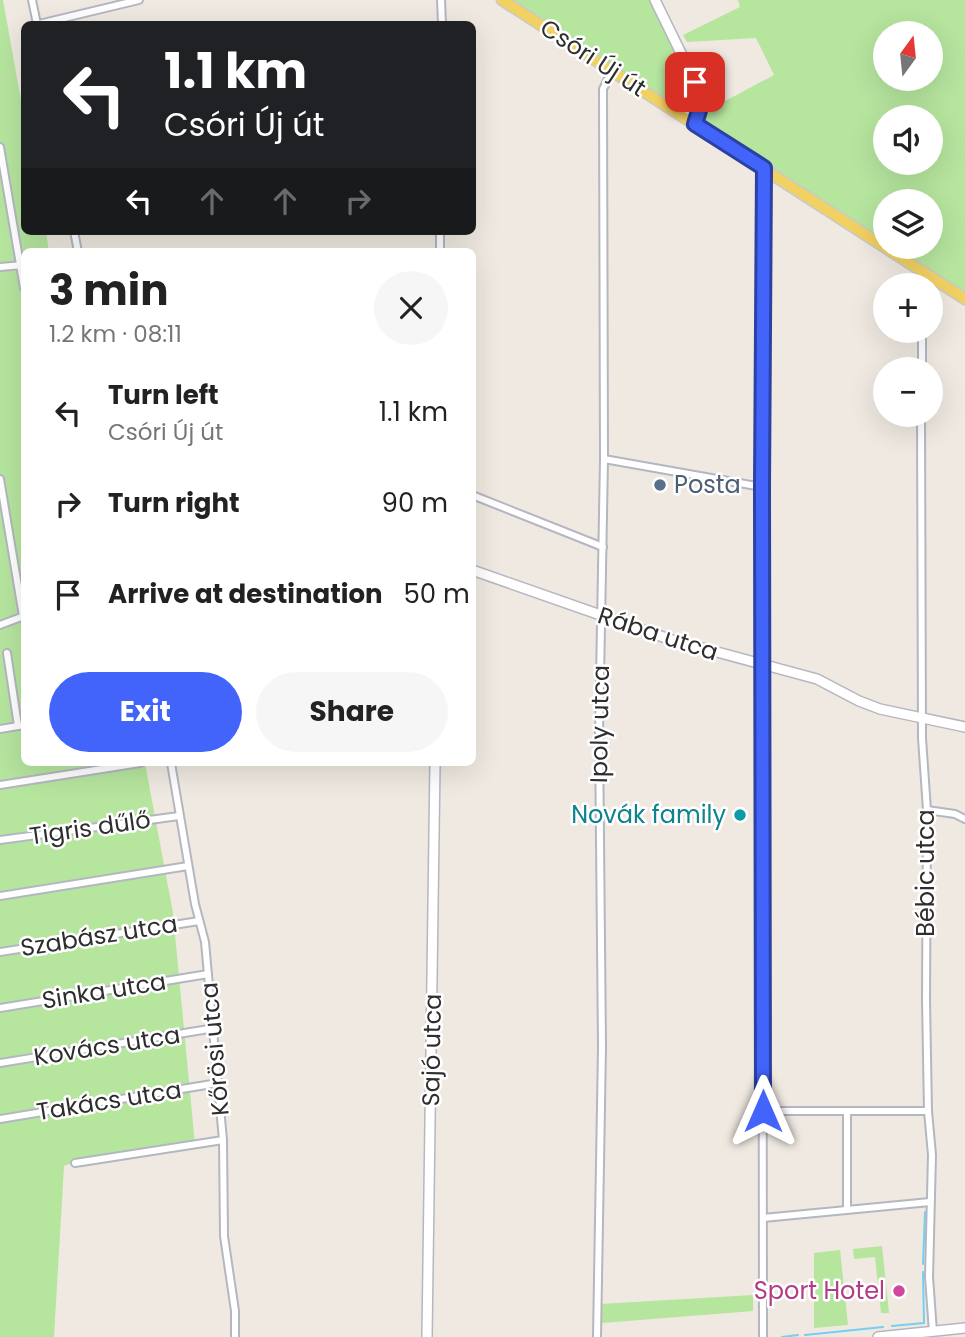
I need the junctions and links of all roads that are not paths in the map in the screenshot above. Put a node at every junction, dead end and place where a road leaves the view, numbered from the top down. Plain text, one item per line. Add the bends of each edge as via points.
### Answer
1 (32, 0) edge
2 (139, 0) edge
3 (441, 0) edge
4 (502, 0) edge
5 (655, 0) edge
6 (37, 21) edge
7 (51, 21) edge
8 (442, 21) edge
9 (612, 71) junction
10 (698, 92) junction
11 (685, 118) junction
12 (695, 124) junction
13 (0, 147) edge
14 (764, 168) junction
15 (21, 255) edge
16 (21, 265) edge
17 (0, 267) edge
18 (923, 271) joint
19 (965, 299) edge
20 (921, 427) edge
21 (604, 459) junction
22 (0, 479) edge
23 (762, 487) junction
24 (476, 497) edge
25 (603, 547) junction
26 (476, 571) edge
27 (21, 599) edge
28 (602, 616) junction
29 (21, 617) edge
30 (0, 625) edge
31 (7, 653) dead end
32 (761, 666) junction
33 (922, 718) junction
34 (21, 725) edge
35 (965, 727) edge
36 (0, 729) edge
37 (121, 766) edge
38 (171, 766) edge
39 (435, 766) edge
40 (0, 785) edge
41 (927, 810) junction
42 (179, 816) junction
43 (965, 819) edge
44 (0, 840) edge
45 (188, 866) junction
46 (0, 896) edge
47 (199, 920) junction
48 (0, 952) edge
49 (208, 974) junction
50 (0, 1008) edge
51 (215, 1028) junction
52 (0, 1063) edge
53 (218, 1083) junction
54 (763, 1111) junction
55 (847, 1111) junction
56 (928, 1111) junction
57 (0, 1119) edge
58 (223, 1140) junction
59 (75, 1163) dead end
60 (930, 1202) junction
61 (847, 1210) junction
62 (763, 1218) junction
63 (965, 1328) edge
64 (933, 1332) junction
65 (235, 1337) edge
66 (427, 1337) edge
67 (597, 1337) edge
68 (763, 1337) edge
69 (878, 1337) edge

1 - 6 street
2 - 7 street
3 - 8 street
4 - 9 main road, Csóri Új út
5 - 10 street
9 - 11 main road, Csóri Új út
9 - 21 street, Ipoly utca via 603,89
10 - 11 street
10 - 12 street via 701,111
11 - 12 main road, Csóri Új út
12 - 14 main road, Csóri Új út
13 - 15 street
14 - 18 main road, Csóri Új út
14 - 23 street
16 - 17 street
18 - 19 main road, Csóri Új út
20 - 33 street, Bébic utca
21 - 23 street
21 - 25 street, Ipoly utca
22 - 27 street
23 - 32 street
24 - 25 street
25 - 28 street, Ipoly utca
26 - 28 street, Rába utca
28 - 32 street, Rába utca
28 - 67 street, Ipoly utca
29 - 30 street
31 - 34 street
32 - 33 street, Rába utca via 817,679 869,705
32 - 54 street
33 - 35 street, Rába utca
33 - 41 street, Bébic utca
34 - 36 street
37 - 40 street
38 - 42 street, Kőrösi utca
39 - 66 street, Sajó utca
41 - 43 street
41 - 56 street, Bébic utca
42 - 44 street, Tigris dűlő
42 - 45 street, Kőrösi utca
45 - 46 street
45 - 47 street, Kőrösi utca
47 - 48 street, Szabász utca
47 - 49 street, Kőrösi utca
49 - 50 street, Sinka utca
49 - 51 street, Kőrösi utca
51 - 52 street, Kovács utca
51 - 53 street, Kőrösi utca
53 - 57 street, Takács utca
53 - 58 street, Kőrösi utca
54 - 55 street
54 - 62 street
55 - 56 street
55 - 61 street
56 - 60 street, Bébic utca
58 - 59 street
58 - 65 street, Kőrösi utca via 224,1236
60 - 61 street
60 - 64 street, Bébic utca
61 - 62 street
62 - 68 street
63 - 64 street
64 - 69 street

